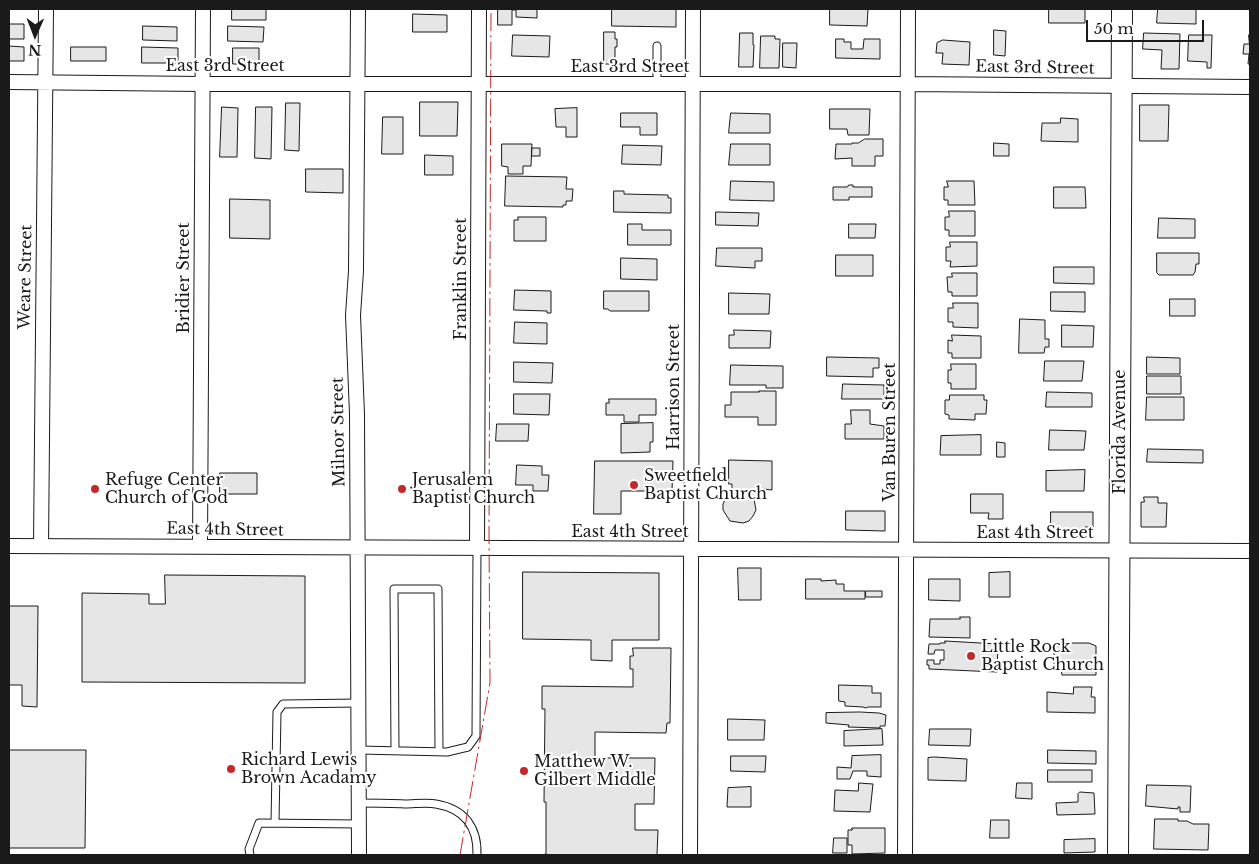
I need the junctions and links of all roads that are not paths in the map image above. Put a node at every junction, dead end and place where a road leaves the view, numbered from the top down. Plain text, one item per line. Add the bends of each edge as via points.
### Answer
1 (46, 9) edge
2 (203, 9) edge
3 (358, 9) edge
4 (479, 9) edge
5 (693, 9) edge
6 (908, 9) edge
7 (1122, 9) edge
8 (657, 46) dead end
9 (9, 82) edge
10 (45, 82) junction
11 (203, 84) junction
12 (357, 84) junction
13 (478, 84) junction
14 (657, 84) junction
15 (908, 84) junction
16 (692, 85) junction
17 (1122, 87) junction
18 (1250, 87) edge
19 (9, 546) edge
20 (41, 546) junction
21 (200, 547) junction
22 (358, 549) junction
23 (477, 549) junction
24 (692, 549) junction
25 (907, 550) junction
26 (1119, 551) junction
27 (1250, 551) edge
28 (359, 703) junction
29 (359, 750) junction
30 (395, 750) junction
31 (438, 752) junction
32 (359, 803) junction
33 (275, 823) junction
34 (359, 824) junction
35 (250, 855) edge
36 (359, 855) edge
37 (476, 855) edge
38 (690, 855) edge
39 (905, 855) edge
40 (1118, 855) edge

1 - 10 street, Weare Street
2 - 11 street, Bridier Street
3 - 12 street, Milnor Street
4 - 13 street, Franklin Street
5 - 16 street, Harrison Street
6 - 15 street, Van Buren Street
7 - 17 street, Florida Avenue
8 - 14 lane
9 - 10 street, East 3rd Street
10 - 11 street, East 3rd Street
10 - 20 street, Weare Street
11 - 12 street, East 3rd Street
11 - 21 street, Bridier Street
12 - 13 street, East 3rd Street
12 - 22 street, Milnor Street via 353,314
13 - 14 street, East 3rd Street
13 - 23 street, Franklin Street
14 - 16 street, East 3rd Street
15 - 16 street, East 3rd Street
15 - 17 street, East 3rd Street
15 - 25 street, Van Buren Street
16 - 24 street, Harrison Street
17 - 18 street, East 3rd Street
17 - 26 street, Florida Avenue
19 - 20 street, East 4th Street
20 - 21 street, East 4th Street
21 - 22 street, East 4th Street
22 - 23 street, East 4th Street
22 - 28 street, Milnor Street
23 - 24 street, East 4th Street
23 - 31 lane via 476,736 468,747
24 - 25 street, East 4th Street
24 - 38 street, Harrison Street
25 - 26 street, East 4th Street
25 - 39 street, Van Buren Street
26 - 27 street, East 4th Street
26 - 40 street, Florida Avenue
28 - 29 street, Milnor Street
28 - 33 lane via 283,704 277,712
29 - 30 lane
29 - 32 street, Milnor Street
30 - 31 lane
30 - 31 lane via 394,589 438,589
32 - 34 street, Milnor Street
32 - 37 lane via 436,804 452,809 466,818 474,831
33 - 34 lane
33 - 35 lane via 259,823 249,849
34 - 36 street, Milnor Street

